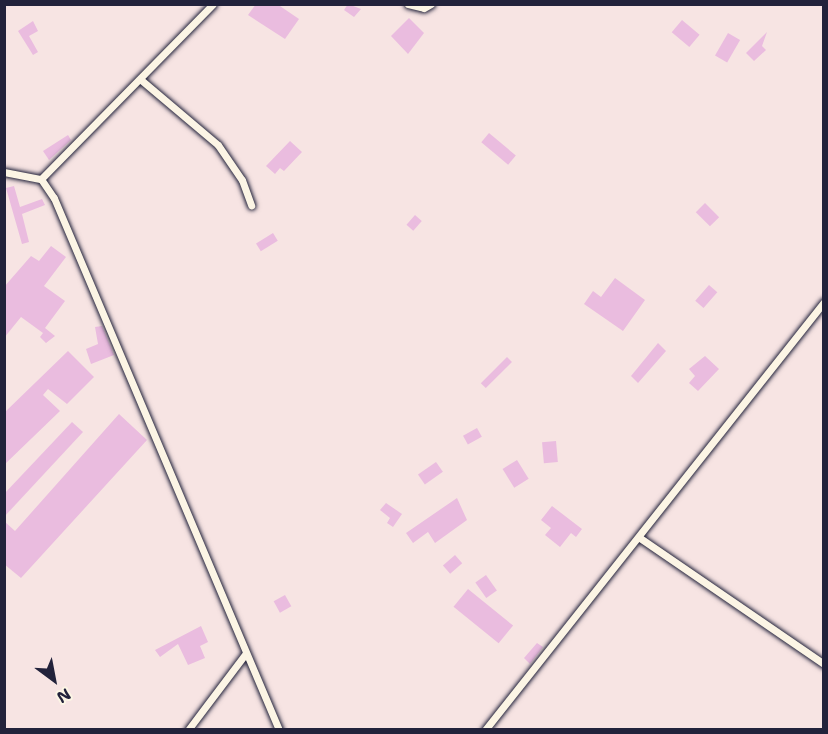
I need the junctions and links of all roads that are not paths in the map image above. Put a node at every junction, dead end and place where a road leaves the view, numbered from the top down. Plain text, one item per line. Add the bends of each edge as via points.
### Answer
1 (213, 4) edge
2 (408, 4) edge
3 (431, 4) edge
4 (140, 79) junction
5 (4, 172) edge
6 (41, 179) junction
7 (251, 205) dead end
8 (824, 302) edge
9 (640, 538) junction
10 (246, 653) junction
11 (824, 664) edge
12 (188, 729) edge
13 (279, 729) edge
14 (485, 729) edge

1 - 4 street
2 - 3 street via 424,8
4 - 6 street
4 - 7 street via 218,145 242,180
5 - 6 street
6 - 10 street via 54,198
8 - 9 street
9 - 11 street
9 - 14 street
10 - 12 street
10 - 13 street

